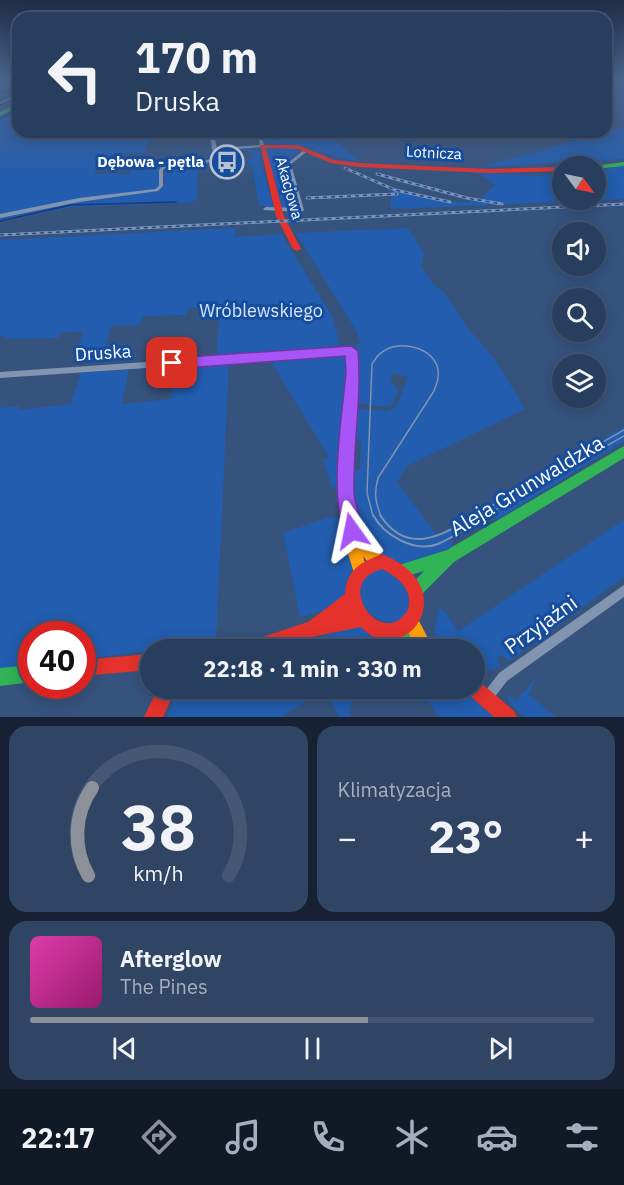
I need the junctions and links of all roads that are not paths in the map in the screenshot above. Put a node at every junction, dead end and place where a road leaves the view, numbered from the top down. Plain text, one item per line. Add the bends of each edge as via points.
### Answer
1 (212, 138) edge
2 (260, 138) edge
3 (262, 146) junction
4 (214, 150) junction
5 (307, 150) junction
6 (624, 164) edge
7 (606, 166) edge
8 (552, 169) edge
9 (266, 209) dead end
10 (0, 216) edge
11 (297, 249) dead end
12 (351, 351) joint
13 (0, 375) edge
14 (624, 451) edge
15 (352, 531) junction
16 (450, 556) junction
17 (377, 562) junction
18 (404, 570) junction
19 (360, 571) junction
20 (416, 590) junction
21 (624, 590) edge
22 (352, 599) junction
23 (362, 618) junction
24 (410, 621) junction
25 (312, 629) junction
26 (393, 631) junction
27 (281, 639) edge
28 (401, 639) edge
29 (420, 639) edge
30 (140, 663) edge
31 (96, 667) edge
32 (18, 675) edge
33 (0, 677) edge
34 (487, 698) joint
35 (162, 699) edge
36 (153, 717) edge
37 (508, 717) edge

1 - 4 street
2 - 3 street, Akacjowa
3 - 4 street
3 - 5 main road, Lotnicza
3 - 11 main road, Akacjowa via 275,202
4 - 10 street via 218,158 214,160 164,167 160,188 152,191
5 - 8 main road, Lotnicza via 333,162 359,165
5 - 9 street via 289,164 301,210
6 - 7 main road
12 - 13 street, Druska
12 - 15 main road via 345,494
14 - 16 main road, Aleja Grunwaldzka
15 - 17 main road
15 - 19 main road
16 - 18 main road, Aleja Grunwaldzka
16 - 20 main road, Aleja Grunwaldzka
17 - 18 main road via 388,562
17 - 19 main road
18 - 20 main road
19 - 22 main road via 354,581
20 - 24 main road via 417,603
21 - 34 street, Przyjaźni via 503,677
22 - 23 main road
22 - 25 main road
23 - 25 main road
23 - 26 main road via 379,630
24 - 26 main road
24 - 29 main road
25 - 27 main road
26 - 28 main road
30 - 31 main road
32 - 33 main road
34 - 37 main road
35 - 36 main road

